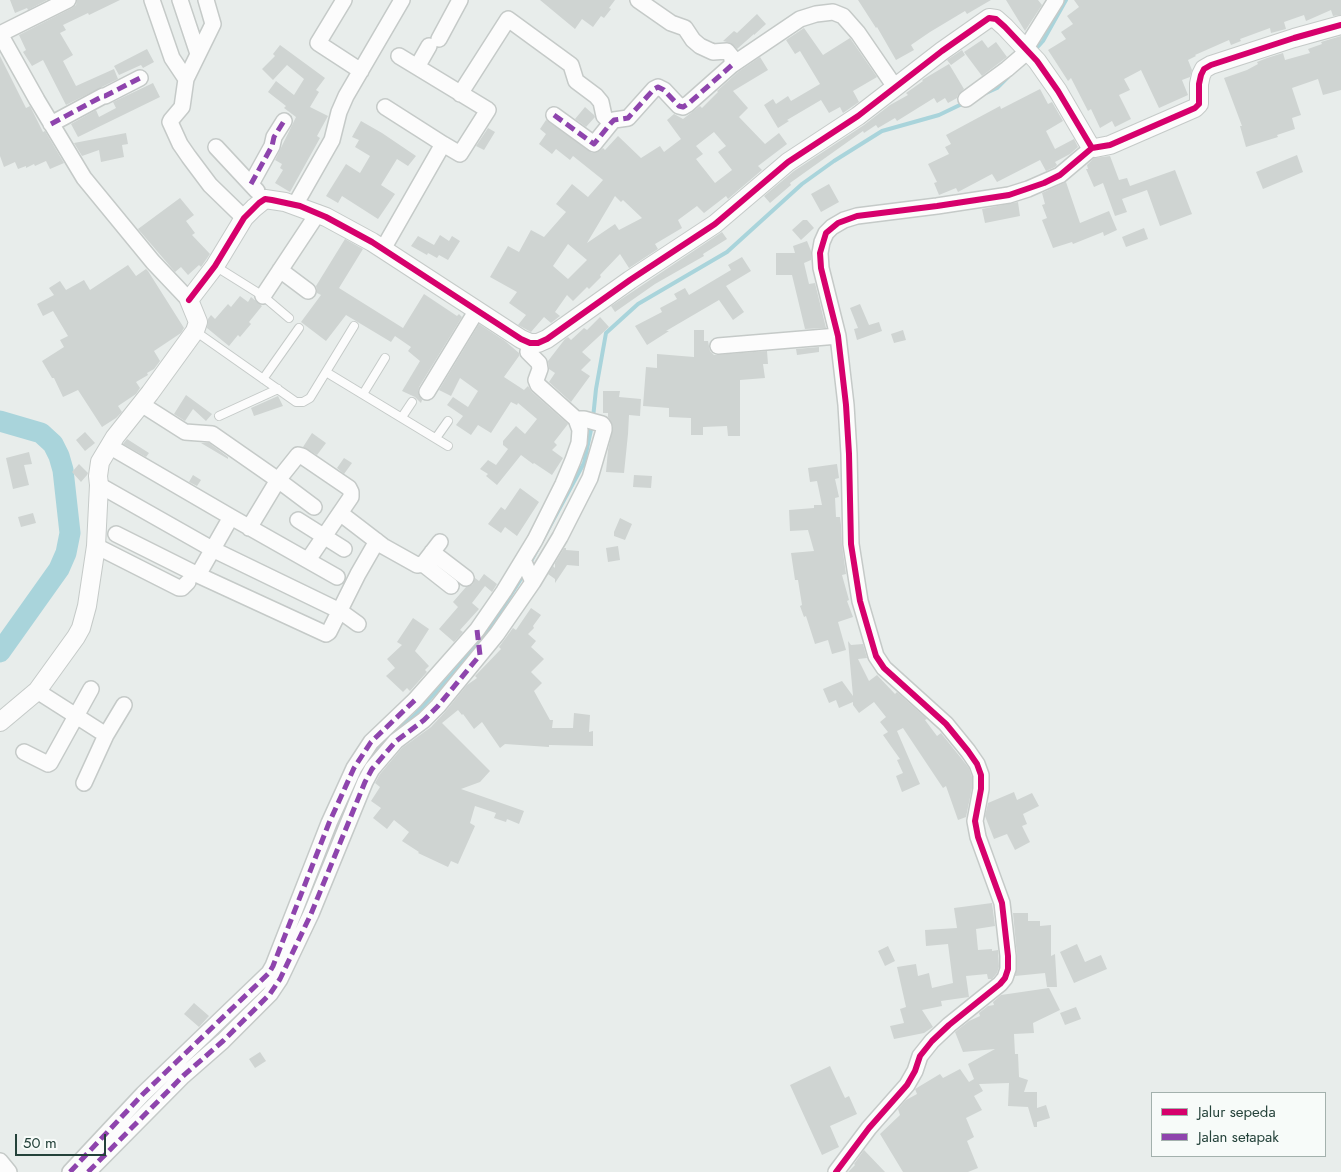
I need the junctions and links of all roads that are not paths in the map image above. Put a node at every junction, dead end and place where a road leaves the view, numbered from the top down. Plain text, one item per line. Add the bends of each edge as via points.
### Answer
1 (68, 0) edge
2 (152, 0) edge
3 (180, 0) edge
4 (206, 0) edge
5 (344, 0) edge
6 (402, 0) edge
7 (460, 0) edge
8 (638, 0) edge
9 (1056, 0) edge
10 (1341, 25) edge
11 (1030, 53) junction
12 (198, 54) junction
13 (400, 56) dead end
14 (732, 65) junction
15 (417, 67) junction
16 (360, 72) junction
17 (140, 78) dead end
18 (186, 79) junction
19 (895, 87) junction
20 (460, 94) junction
21 (966, 100) dead end
22 (385, 107) dead end
23 (554, 115) dead end
24 (284, 120) dead end
25 (611, 123) junction
26 (51, 124) junction
27 (443, 144) junction
28 (216, 147) dead end
29 (1092, 148) junction
30 (251, 184) junction
31 (265, 199) junction
32 (306, 209) junction
33 (244, 218) junction
34 (383, 249) junction
35 (214, 266) junction
36 (280, 270) junction
37 (308, 290) dead end
38 (263, 296) junction
39 (188, 300) junction
40 (477, 310) junction
41 (290, 318) dead end
42 (354, 326) dead end
43 (298, 328) dead end
44 (195, 331) junction
45 (838, 336) junction
46 (530, 343) junction
47 (718, 346) dead end
48 (385, 358) dead end
49 (326, 372) junction
50 (263, 379) junction
51 (278, 389) junction
52 (427, 392) dead end
53 (363, 394) junction
54 (412, 402) dead end
55 (141, 404) junction
56 (219, 416) dead end
57 (402, 417) junction
58 (448, 421) dead end
59 (589, 421) junction
60 (436, 438) junction
61 (109, 446) junction
62 (448, 446) dead end
63 (278, 480) junction
64 (99, 485) junction
65 (314, 507) dead end
66 (340, 512) junction
67 (231, 517) junction
68 (298, 520) dead end
69 (249, 528) junction
70 (116, 534) dead end
71 (324, 537) junction
72 (377, 541) junction
73 (96, 546) junction
74 (212, 549) junction
75 (344, 549) dead end
76 (308, 560) junction
77 (523, 561) junction
78 (423, 564) junction
79 (337, 577) dead end
80 (466, 578) dead end
81 (193, 579) junction
82 (532, 581) junction
83 (451, 586) dead end
84 (340, 611) junction
85 (358, 624) dead end
86 (479, 642) junction
87 (91, 689) dead end
88 (36, 692) junction
89 (124, 705) dead end
90 (77, 717) junction
91 (0, 722) edge
92 (106, 734) junction
93 (24, 752) dead end
94 (84, 783) dead end
95 (0, 1161) edge
96 (9, 1172) edge
97 (70, 1172) edge
98 (88, 1172) edge
99 (836, 1172) edge

1 - 26 street via 0,34
2 - 18 street via 172,58
3 - 12 street
4 - 12 street via 213,24
5 - 16 street via 318,43
6 - 16 street
7 - 15 street
8 - 14 street via 671,23 685,28 700,46 713,52 727,51 732,57
9 - 11 street
10 - 29 street via 1211,65 1201,75 1200,104 1195,108 1110,145
11 - 19 street via 1005,26 989,18
11 - 21 street
11 - 29 street via 1058,91
12 - 18 street
13 - 15 street
14 - 19 street via 800,19 833,12 843,16 858,33
14 - 25 street via 683,107 658,87 628,118
15 - 20 street
16 - 32 street via 343,104
17 - 26 street
18 - 33 street via 184,104 171,120 171,126 210,185
19 - 46 street via 788,162 715,224 547,340
20 - 25 street via 508,19 572,65 576,82 596,96 604,116
20 - 27 street via 488,110 466,158
22 - 27 street
23 - 25 street via 594,144
24 - 30 street
26 - 39 street via 84,178
27 - 34 street
28 - 30 street
29 - 45 street via 1060,175 1009,195 866,214 832,227 826,233 820,253
30 - 31 street
31 - 32 street
31 - 33 street
32 - 34 street
32 - 36 street
33 - 35 street
34 - 40 street
35 - 38 lane
35 - 39 street
36 - 37 street
36 - 38 street
38 - 41 lane
39 - 44 street via 198,322
40 - 46 street
40 - 52 street
42 - 49 lane
43 - 50 lane
44 - 50 lane
44 - 55 street
45 - 47 street
45 - 99 street via 848,425 851,544 862,609 876,656 884,668 946,724 977,764 981,789 975,822 1002,903 1008,969 1000,984 928,1045 907,1085
46 - 59 street via 528,352 540,368 536,380 538,385
48 - 53 lane
49 - 51 lane via 310,398 303,402 296,402
49 - 53 lane
50 - 51 lane
51 - 56 lane
53 - 57 lane
54 - 57 lane
55 - 61 street
55 - 63 street via 185,432 212,434
57 - 60 lane
58 - 60 lane
59 - 77 street via 580,430 579,443 563,484
59 - 82 street via 604,427 590,478 560,537
60 - 62 lane
61 - 64 street via 100,462
61 - 67 street
63 - 65 street
63 - 66 street via 298,455 302,456 350,488 351,496
63 - 69 street
64 - 73 street
64 - 74 street
66 - 71 street
66 - 72 street
67 - 69 street
67 - 74 street
68 - 71 street
69 - 76 street
70 - 81 street
71 - 75 street
71 - 76 street
72 - 78 street via 417,565
72 - 84 street
73 - 81 street via 179,588
73 - 88 street via 81,628
74 - 81 street
74 - 84 street
76 - 79 street
77 - 82 street
77 - 86 street
78 - 80 street via 436,547
78 - 83 street
81 - 84 street via 326,634
82 - 86 street via 497,634
84 - 85 street
86 - 97 street via 370,742 354,768 329,823 274,966 143,1094
86 - 98 street via 438,706 396,741 372,769 311,914 270,994
87 - 90 street
88 - 90 street
88 - 91 street
89 - 92 street
90 - 92 street
90 - 93 street via 50,763
92 - 94 street
95 - 96 street

